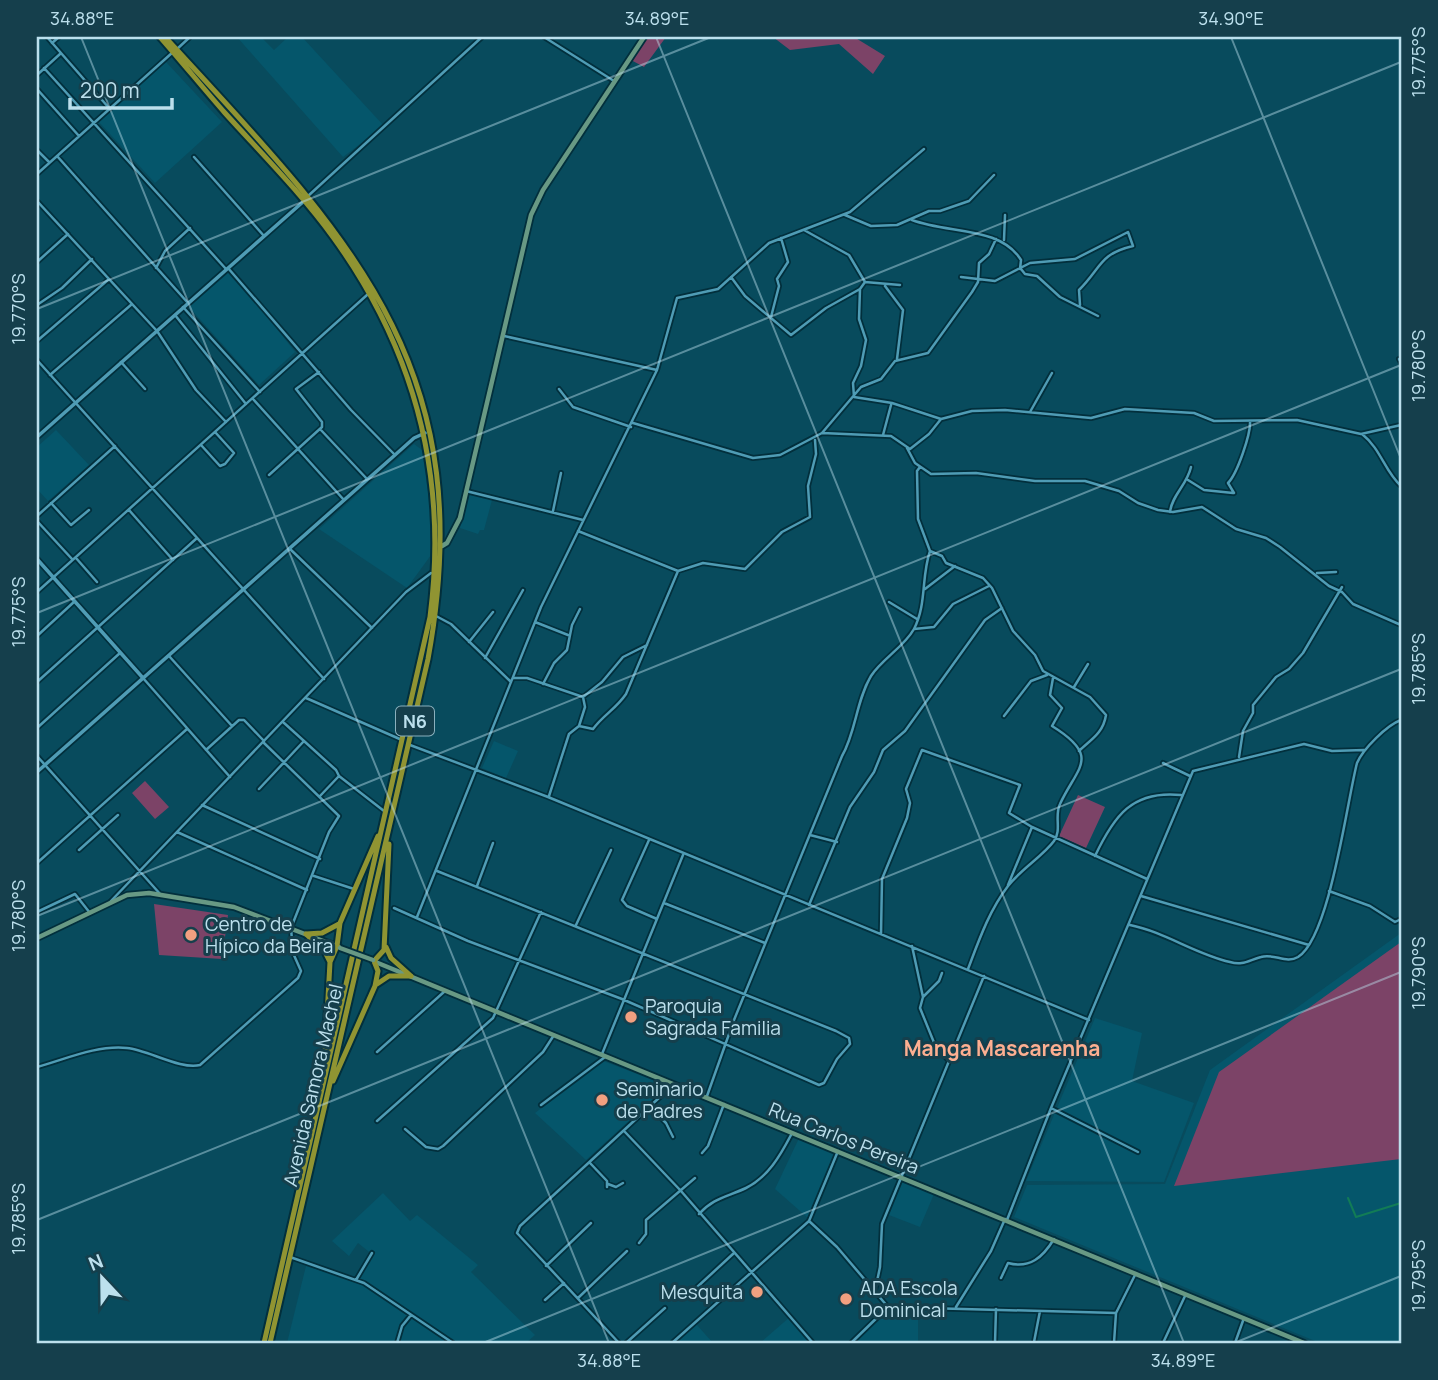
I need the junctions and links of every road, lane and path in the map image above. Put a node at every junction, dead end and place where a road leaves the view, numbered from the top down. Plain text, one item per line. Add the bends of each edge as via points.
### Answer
1 (47, 37) edge
2 (59, 37) edge
3 (160, 37) edge
4 (165, 37) edge
5 (190, 37) edge
6 (482, 37) edge
7 (544, 37) edge
8 (644, 37) edge
9 (52, 43) junction
10 (175, 51) junction
11 (60, 54) junction
12 (44, 68) junction
13 (37, 75) edge
14 (614, 81) junction
15 (37, 89) edge
16 (109, 108) junction
17 (95, 121) junction
18 (248, 134) junction
19 (79, 136) junction
20 (924, 149) dead end
21 (37, 150) edge
22 (57, 156) junction
23 (194, 157) dead end
24 (49, 163) junction
25 (37, 173) edge
26 (994, 175) dead end
27 (306, 199) junction
28 (37, 201) edge
29 (845, 215) junction
30 (1005, 215) dead end
31 (912, 220) junction
32 (190, 228) junction
33 (804, 230) junction
34 (68, 234) junction
35 (264, 236) junction
36 (780, 237) junction
37 (996, 239) junction
38 (1004, 240) junction
39 (93, 259) junction
40 (37, 262) edge
41 (156, 268) junction
42 (227, 269) junction
43 (1020, 269) junction
44 (731, 277) junction
45 (961, 277) dead end
46 (978, 278) junction
47 (109, 279) junction
48 (864, 282) junction
49 (900, 285) dead end
50 (885, 286) junction
51 (860, 289) junction
52 (370, 292) junction
53 (132, 303) junction
54 (188, 303) junction
55 (37, 304) edge
56 (1080, 305) junction
57 (183, 307) junction
58 (175, 315) junction
59 (1098, 316) dead end
60 (771, 317) junction
61 (157, 331) junction
62 (501, 335) junction
63 (37, 341) edge
64 (303, 354) junction
65 (897, 359) junction
66 (1399, 359) dead end
67 (37, 361) edge
68 (121, 362) junction
69 (1401, 363) edge
70 (657, 370) junction
71 (319, 372) junction
72 (1052, 373) dead end
73 (50, 375) junction
74 (559, 389) dead end
75 (145, 390) dead end
76 (260, 392) junction
77 (854, 397) junction
78 (253, 399) junction
79 (75, 403) junction
80 (892, 403) junction
81 (246, 404) junction
82 (1030, 412) junction
83 (941, 419) junction
84 (1250, 421) junction
85 (226, 422) junction
86 (632, 425) junction
87 (1401, 425) edge
88 (320, 429) junction
89 (215, 432) junction
90 (425, 433) junction
91 (822, 433) junction
92 (1362, 434) junction
93 (883, 435) junction
94 (37, 438) edge
95 (815, 439) junction
96 (201, 445) junction
97 (115, 446) junction
98 (907, 448) junction
99 (298, 449) junction
100 (395, 455) junction
101 (920, 467) junction
102 (1191, 467) dead end
103 (561, 473) dead end
104 (269, 475) dead end
105 (367, 479) junction
106 (1188, 480) junction
107 (1401, 486) edge
108 (152, 488) junction
109 (466, 491) junction
110 (344, 500) junction
111 (51, 503) junction
112 (89, 510) dead end
113 (129, 510) junction
114 (553, 511) junction
115 (1170, 512) junction
116 (38, 514) edge
117 (583, 520) junction
118 (37, 522) edge
119 (578, 531) junction
120 (197, 538) junction
121 (442, 546) junction
122 (289, 548) junction
123 (930, 551) junction
124 (37, 558) edge
125 (74, 558) junction
126 (173, 560) junction
127 (954, 566) junction
128 (678, 571) junction
129 (1314, 572) junction
130 (1336, 572) dead end
131 (435, 573) junction
132 (53, 577) junction
133 (97, 582) dead end
134 (990, 585) junction
135 (243, 589) junction
136 (1341, 589) junction
137 (523, 590) dead end
138 (925, 590) junction
139 (37, 592) edge
140 (75, 601) junction
141 (889, 602) dead end
142 (1002, 608) junction
143 (580, 609) dead end
144 (493, 612) dead end
145 (436, 616) junction
146 (917, 619) junction
147 (535, 622) junction
148 (1401, 625) edge
149 (98, 628) junction
150 (372, 628) junction
151 (914, 629) junction
152 (569, 635) junction
153 (37, 636) edge
154 (469, 642) junction
155 (647, 645) junction
156 (120, 653) junction
157 (168, 656) junction
158 (485, 658) junction
159 (1088, 664) dead end
160 (1047, 675) junction
161 (142, 678) junction
162 (1053, 678) junction
163 (324, 679) junction
164 (512, 680) junction
165 (37, 682) edge
166 (543, 684) junction
167 (1074, 687) junction
168 (583, 697) junction
169 (306, 698) junction
170 (1004, 716) dead end
171 (1401, 720) edge
172 (283, 722) junction
173 (232, 726) junction
174 (579, 726) junction
175 (37, 728) edge
176 (187, 729) junction
177 (403, 740) junction
178 (304, 741) junction
179 (263, 742) junction
180 (410, 745) junction
181 (206, 750) junction
182 (1364, 750) junction
183 (1079, 751) junction
184 (37, 756) edge
185 (1239, 758) junction
186 (285, 763) junction
187 (1163, 763) dead end
188 (45, 765) junction
189 (478, 769) junction
190 (37, 772) edge
191 (339, 776) junction
192 (1190, 776) junction
193 (230, 777) junction
194 (259, 789) dead end
195 (1182, 796) junction
196 (320, 797) junction
197 (548, 797) junction
198 (202, 805) junction
199 (387, 812) junction
200 (118, 815) dead end
201 (90, 816) junction
202 (384, 823) junction
203 (1032, 827) junction
204 (102, 829) junction
205 (177, 832) junction
206 (389, 834) junction
207 (810, 835) junction
208 (1056, 839) junction
209 (649, 840) junction
210 (836, 842) junction
211 (494, 843) dead end
212 (79, 850) dead end
213 (611, 850) dead end
214 (683, 855) junction
215 (1095, 856) junction
216 (320, 859) junction
217 (37, 863) edge
218 (140, 871) junction
219 (437, 871) junction
220 (314, 876) junction
221 (1147, 879) junction
222 (477, 886) junction
223 (1008, 887) junction
224 (307, 890) junction
225 (355, 890) junction
226 (1329, 891) junction
227 (161, 895) junction
228 (784, 896) junction
229 (1141, 896) junction
230 (663, 903) junction
231 (107, 905) junction
232 (809, 905) junction
233 (394, 908) dead end
234 (37, 912) edge
235 (541, 912) junction
236 (90, 913) junction
237 (417, 917) junction
238 (657, 919) junction
239 (1401, 919) edge
240 (340, 923) junction
241 (576, 925) junction
242 (1130, 925) junction
243 (291, 928) junction
244 (306, 934) junction
245 (881, 934) junction
246 (37, 939) edge
247 (765, 943) junction
248 (385, 945) junction
249 (1309, 945) junction
250 (912, 946) junction
251 (339, 947) junction
252 (642, 953) junction
253 (373, 960) junction
254 (520, 960) junction
255 (330, 962) junction
256 (968, 969) junction
257 (942, 973) dead end
258 (411, 975) junction
259 (984, 976) junction
260 (375, 986) junction
261 (445, 991) junction
262 (744, 995) junction
263 (923, 997) junction
264 (622, 999) junction
265 (498, 1011) junction
266 (1089, 1020) junction
267 (554, 1035) junction
268 (725, 1046) junction
269 (377, 1052) dead end
270 (604, 1055) junction
271 (950, 1062) junction
272 (37, 1067) edge
273 (324, 1080) junction
274 (674, 1083) junction
275 (329, 1087) junction
276 (707, 1096) junction
277 (723, 1104) junction
278 (541, 1105) dead end
279 (650, 1108) junction
280 (1051, 1108) junction
281 (377, 1121) dead end
282 (405, 1129) dead end
283 (625, 1132) junction
284 (792, 1132) junction
285 (673, 1137) dead end
286 (838, 1151) junction
287 (1138, 1152) dead end
288 (702, 1153) dead end
289 (590, 1163) junction
290 (695, 1178) dead end
291 (904, 1178) junction
292 (623, 1183) dead end
293 (681, 1191) junction
294 (699, 1214) junction
295 (1006, 1220) junction
296 (809, 1221) junction
297 (591, 1223) dead end
298 (1054, 1239) junction
299 (639, 1243) dead end
300 (627, 1251) dead end
301 (372, 1253) dead end
302 (734, 1253) junction
303 (290, 1257) junction
304 (546, 1266) junction
305 (751, 1273) junction
306 (1136, 1273) junction
307 (1001, 1278) dead end
308 (356, 1280) junction
309 (564, 1283) junction
310 (695, 1289) dead end
311 (875, 1291) junction
312 (1186, 1294) junction
313 (578, 1298) junction
314 (545, 1300) dead end
315 (888, 1307) junction
316 (665, 1308) dead end
317 (955, 1308) junction
318 (996, 1309) junction
319 (1040, 1311) junction
320 (1116, 1313) junction
321 (411, 1315) junction
322 (1244, 1318) junction
323 (1034, 1342) edge
324 (264, 1343) edge
325 (270, 1343) edge
326 (397, 1343) edge
327 (453, 1343) edge
328 (619, 1343) edge
329 (626, 1343) edge
330 (672, 1343) edge
331 (813, 1343) edge
332 (851, 1343) edge
333 (995, 1343) edge
334 (1114, 1343) edge
335 (1163, 1343) edge
336 (1235, 1343) edge
337 (1304, 1343) edge

1 - 9 street
2 - 9 street
3 - 10 highway, N6
4 - 10 highway, N6
5 - 10 street
6 - 27 street
7 - 14 street
8 - 14 main road
9 - 11 street
10 - 16 street
10 - 18 highway, N6
11 - 12 street
11 - 16 street
12 - 13 street
12 - 17 street
14 - 62 main road via 531,215
15 - 19 street
16 - 17 street
17 - 19 street
17 - 32 street
18 - 27 highway, N6
18 - 27 highway, Avenida Samora Machel / N6
19 - 22 street
20 - 29 street
21 - 24 street
22 - 24 street
22 - 41 street
23 - 35 street
24 - 25 street
26 - 31 street via 968,201
27 - 35 street
27 - 52 highway, N6
27 - 121 highway, Avenida Samora Machel / N6 via 369,279 411,366 434,449
28 - 34 street
29 - 31 street via 871,226
29 - 33 street
30 - 38 street
31 - 37 street
32 - 41 street via 165,251
32 - 42 street
33 - 36 street
33 - 48 street via 849,255
34 - 39 street
34 - 40 street
35 - 42 street
36 - 44 street
36 - 60 street via 788,262 777,279
37 - 38 street
37 - 46 street via 979,263
38 - 43 street via 1021,260
39 - 47 street
39 - 55 street
41 - 54 street
42 - 54 street
42 - 64 street
43 - 46 street via 994,282
43 - 56 street
43 - 56 street via 1031,263 1075,259 1128,232 1133,246 1107,256 1079,290
44 - 60 street via 745,296
44 - 70 street via 712,292 677,298
45 - 46 street
46 - 65 street via 928,353
47 - 53 street
47 - 63 street
48 - 50 street
48 - 51 street
49 - 50 street
50 - 65 street via 903,310
51 - 60 street via 826,307 791,335
51 - 77 street via 859,319 866,340 853,383
52 - 64 street
52 - 90 highway, Avenida Samora Machel / N6 via 399,350
53 - 61 street
53 - 73 street
54 - 57 street
56 - 59 street
57 - 58 street
57 - 76 street
58 - 61 street
58 - 81 street
61 - 68 street
61 - 85 street via 196,390
62 - 70 street
62 - 109 main road
64 - 71 street
64 - 76 street
65 - 77 street via 881,379 861,387
66 - 69 street
67 - 73 street
68 - 75 street
68 - 79 street
70 - 86 street
71 - 88 street via 296,389 322,422
71 - 100 street
72 - 82 street
73 - 79 street
74 - 86 street via 573,407
76 - 78 street
77 - 80 street
77 - 91 street
78 - 81 street
78 - 99 street
79 - 94 street
79 - 97 street
80 - 83 street
80 - 93 street
81 - 85 street
82 - 83 street via 977,411
82 - 84 street via 1091,418 1130,409 1194,413 1214,421
83 - 98 street via 915,447
84 - 92 street via 1297,420
84 - 106 street via 1248,439 1228,483 1234,493 1204,490
85 - 89 street
86 - 95 street via 753,458 780,455
86 - 117 street
87 - 92 street
88 - 99 street
88 - 105 street
89 - 96 street
89 - 96 street via 234,453 225,464 220,466
90 - 100 street
90 - 131 highway, Avenida Samora Machel / N6 via 436,521
91 - 93 street
91 - 95 street
92 - 107 street
93 - 98 street
95 - 128 street via 808,486 810,517 782,533 745,569 703,563
96 - 108 street
97 - 108 street
97 - 111 street
98 - 101 street
99 - 104 street
99 - 110 street
100 - 105 street
101 - 115 street via 932,474 1085,481
101 - 123 street via 917,511 920,532
102 - 106 street
103 - 114 street
105 - 110 street
106 - 115 street via 1172,500
108 - 113 street
108 - 120 street
109 - 114 street
109 - 121 main road via 456,528
110 - 122 street
111 - 112 street via 71,525
111 - 116 street
113 - 125 street
113 - 126 street
114 - 117 street
115 - 129 street via 1205,508 1236,529 1266,538
117 - 119 street
118 - 125 street
119 - 128 street
119 - 147 street
120 - 126 street
120 - 135 street
121 - 145 highway, Avenida Samora Machel / N6
122 - 135 street
122 - 150 street
123 - 127 street
123 - 138 street via 923,576
124 - 132 street
125 - 132 street
125 - 133 street
126 - 149 street
127 - 134 street via 977,574
127 - 138 street
128 - 155 street
129 - 130 street
129 - 136 street via 1329,586
131 - 150 street via 406,592
131 - 177 highway, Avenida Samora Machel / N6
132 - 139 street
132 - 140 street
134 - 142 street
134 - 151 street via 953,604 934,627
135 - 157 street
135 - 163 street
136 - 148 street via 1353,604
136 - 185 street via 1303,653 1252,705 1253,713 1242,731
137 - 158 street
138 - 146 street
140 - 149 street
140 - 153 street
141 - 146 street
142 - 160 street via 1013,631
142 - 210 street via 985,620 905,731 883,750
143 - 152 street
144 - 154 street
145 - 154 street
145 - 180 highway, Avenida Samora Machel / N6
146 - 151 street
147 - 152 street
147 - 164 street
149 - 156 street
149 - 165 street
150 - 163 street
151 - 207 street via 870,677 851,739
152 - 166 street via 567,650
154 - 158 street
155 - 168 street via 623,657
155 - 174 street via 618,707 602,716 593,729
156 - 161 street
156 - 175 street
157 - 161 street
157 - 173 street
158 - 164 street
159 - 167 street
160 - 162 street
160 - 170 street via 1031,681
161 - 176 street
161 - 188 street
162 - 167 street
162 - 183 street via 1049,695 1062,708 1052,726 1071,738
163 - 169 street
164 - 166 street via 527,678
164 - 189 street
166 - 168 street
167 - 183 street via 1099,704 1106,715 1095,739
168 - 174 street
169 - 172 street
169 - 177 street
171 - 182 street
172 - 178 street
172 - 179 street
173 - 179 street via 244,720
173 - 181 street
174 - 197 street via 569,734
176 - 181 street
176 - 201 street
177 - 199 highway, Avenida Samora Machel / N6
178 - 186 street
178 - 191 street
179 - 186 street
179 - 193 street
180 - 189 street
180 - 206 highway, Avenida Samora Machel / N6
181 - 193 street
182 - 185 street via 1332,751 1304,744
182 - 226 street via 1350,790
183 - 208 street via 1080,771 1059,805
184 - 188 street
185 - 192 street via 1199,768
186 - 194 street
186 - 196 street
187 - 192 street
188 - 190 street
188 - 201 street
189 - 197 street
189 - 219 street
191 - 196 street
191 - 199 street
192 - 195 street
193 - 198 street
195 - 215 street via 1165,794 1127,807 1114,820
195 - 221 street
196 - 216 street via 339,816
197 - 209 street
198 - 205 street
198 - 216 street
199 - 202 highway, Avenida Samora Machel / N6
200 - 204 street
201 - 204 street
201 - 217 street
202 - 225 highway
202 - 273 highway, Avenida Samora Machel / N6
203 - 208 street
203 - 223 street
203 - 245 street via 1009,813 1020,785 922,750 906,789 910,803 907,818 882,879
204 - 212 street
204 - 218 street
205 - 218 street
205 - 224 street
206 - 248 highway
206 - 275 highway, Avenida Samora Machel / N6
207 - 210 street
207 - 228 street
208 - 215 street
208 - 223 street
209 - 214 street
209 - 238 street via 622,900
210 - 232 street
211 - 222 street
213 - 241 street
214 - 228 street
214 - 230 street
215 - 221 street
216 - 220 street
218 - 227 street
218 - 231 street
219 - 222 street
219 - 237 street
220 - 224 street
220 - 225 street
221 - 229 street
222 - 235 street
223 - 256 street via 987,920
224 - 243 street
225 - 240 highway
226 - 239 street via 1370,906 1395,922
226 - 249 street
227 - 231 main road, Rua Carlos Pereira via 132,894
227 - 243 main road, Rua Carlos Pereira via 234,907
228 - 232 street
228 - 247 street
229 - 242 street
229 - 249 street
230 - 238 street
230 - 247 street
231 - 236 main road, Rua Carlos Pereira
232 - 245 street
233 - 237 street
234 - 236 street via 73,894
235 - 241 street
235 - 254 street
236 - 246 main road, Rua Carlos Pereira
237 - 254 street
238 - 252 street
240 - 244 highway
240 - 251 highway
241 - 252 street
242 - 249 street via 1241,964 1262,956 1293,959
242 - 266 street
243 - 244 main road, Rua Carlos Pereira
243 - 272 street via 293,953 301,971 298,978 200,1065 115,1047
244 - 251 main road, Rua Carlos Pereira
244 - 255 highway
245 - 250 street
247 - 262 street
248 - 253 highway
248 - 258 highway via 391,958
250 - 256 street
250 - 263 street
251 - 253 main road, Rua Carlos Pereira, bridge
251 - 255 highway
252 - 262 street
252 - 264 street
253 - 258 main road, Rua Carlos Pereira
253 - 260 highway via 379,971
254 - 264 street
254 - 265 street
255 - 273 highway
256 - 259 street
257 - 263 street
258 - 260 highway via 389,976
258 - 261 main road, Rua Carlos Pereira
259 - 266 street
259 - 271 street
260 - 275 highway
261 - 265 main road, Rua Carlos Pereira
261 - 269 street
262 - 268 street
262 - 268 street via 836,1031 849,1038 850,1044 821,1086
263 - 271 street via 919,1008 935,1045
264 - 268 street
264 - 270 street
265 - 267 main road, Rua Carlos Pereira
265 - 281 street
266 - 280 street
267 - 270 main road, Rua Carlos Pereira
267 - 282 street via 543,1052 443,1146 426,1147
268 - 276 street
270 - 274 main road, Rua Carlos Pereira
270 - 278 street
271 - 291 street
273 - 324 highway, Avenida Samora Machel / N6
274 - 276 main road, Rua Carlos Pereira
274 - 279 street
275 - 303 highway, Avenida Samora Machel / N6
276 - 277 main road, Rua Carlos Pereira
277 - 284 main road, Rua Carlos Pereira
277 - 288 street
279 - 283 street
279 - 285 street
280 - 287 street
280 - 295 street
283 - 289 street
283 - 293 street
284 - 286 main road, Rua Carlos Pereira
284 - 294 street via 778,1159 757,1182 714,1199
286 - 291 main road, Rua Carlos Pereira
286 - 296 street
289 - 292 street via 608,1186
289 - 304 street via 518,1229 520,1240
290 - 293 street
291 - 295 main road, Rua Carlos Pereira
291 - 311 street via 882,1224
293 - 294 street
293 - 299 street via 646,1220 646,1234
294 - 302 street
295 - 298 main road, Rua Carlos Pereira
295 - 317 street
296 - 305 street
296 - 311 street
297 - 304 street
298 - 306 main road, Rua Carlos Pereira
298 - 307 street via 1033,1262 1008,1263
300 - 313 street
301 - 308 street
302 - 305 street
302 - 310 street
303 - 308 street
303 - 325 highway, Avenida Samora Machel / N6
304 - 309 street
305 - 330 street
305 - 331 street
306 - 312 main road, Rua Carlos Pereira
306 - 320 street
308 - 321 street
309 - 313 street
309 - 314 street
311 - 315 street
312 - 322 main road, Rua Carlos Pereira
312 - 335 street
313 - 328 street
315 - 317 street
315 - 332 street
316 - 329 street
317 - 318 street
318 - 319 street
318 - 333 street
319 - 320 street
319 - 323 street
320 - 334 street
321 - 326 street
321 - 327 street
322 - 336 street
322 - 337 main road, Rua Carlos Pereira

